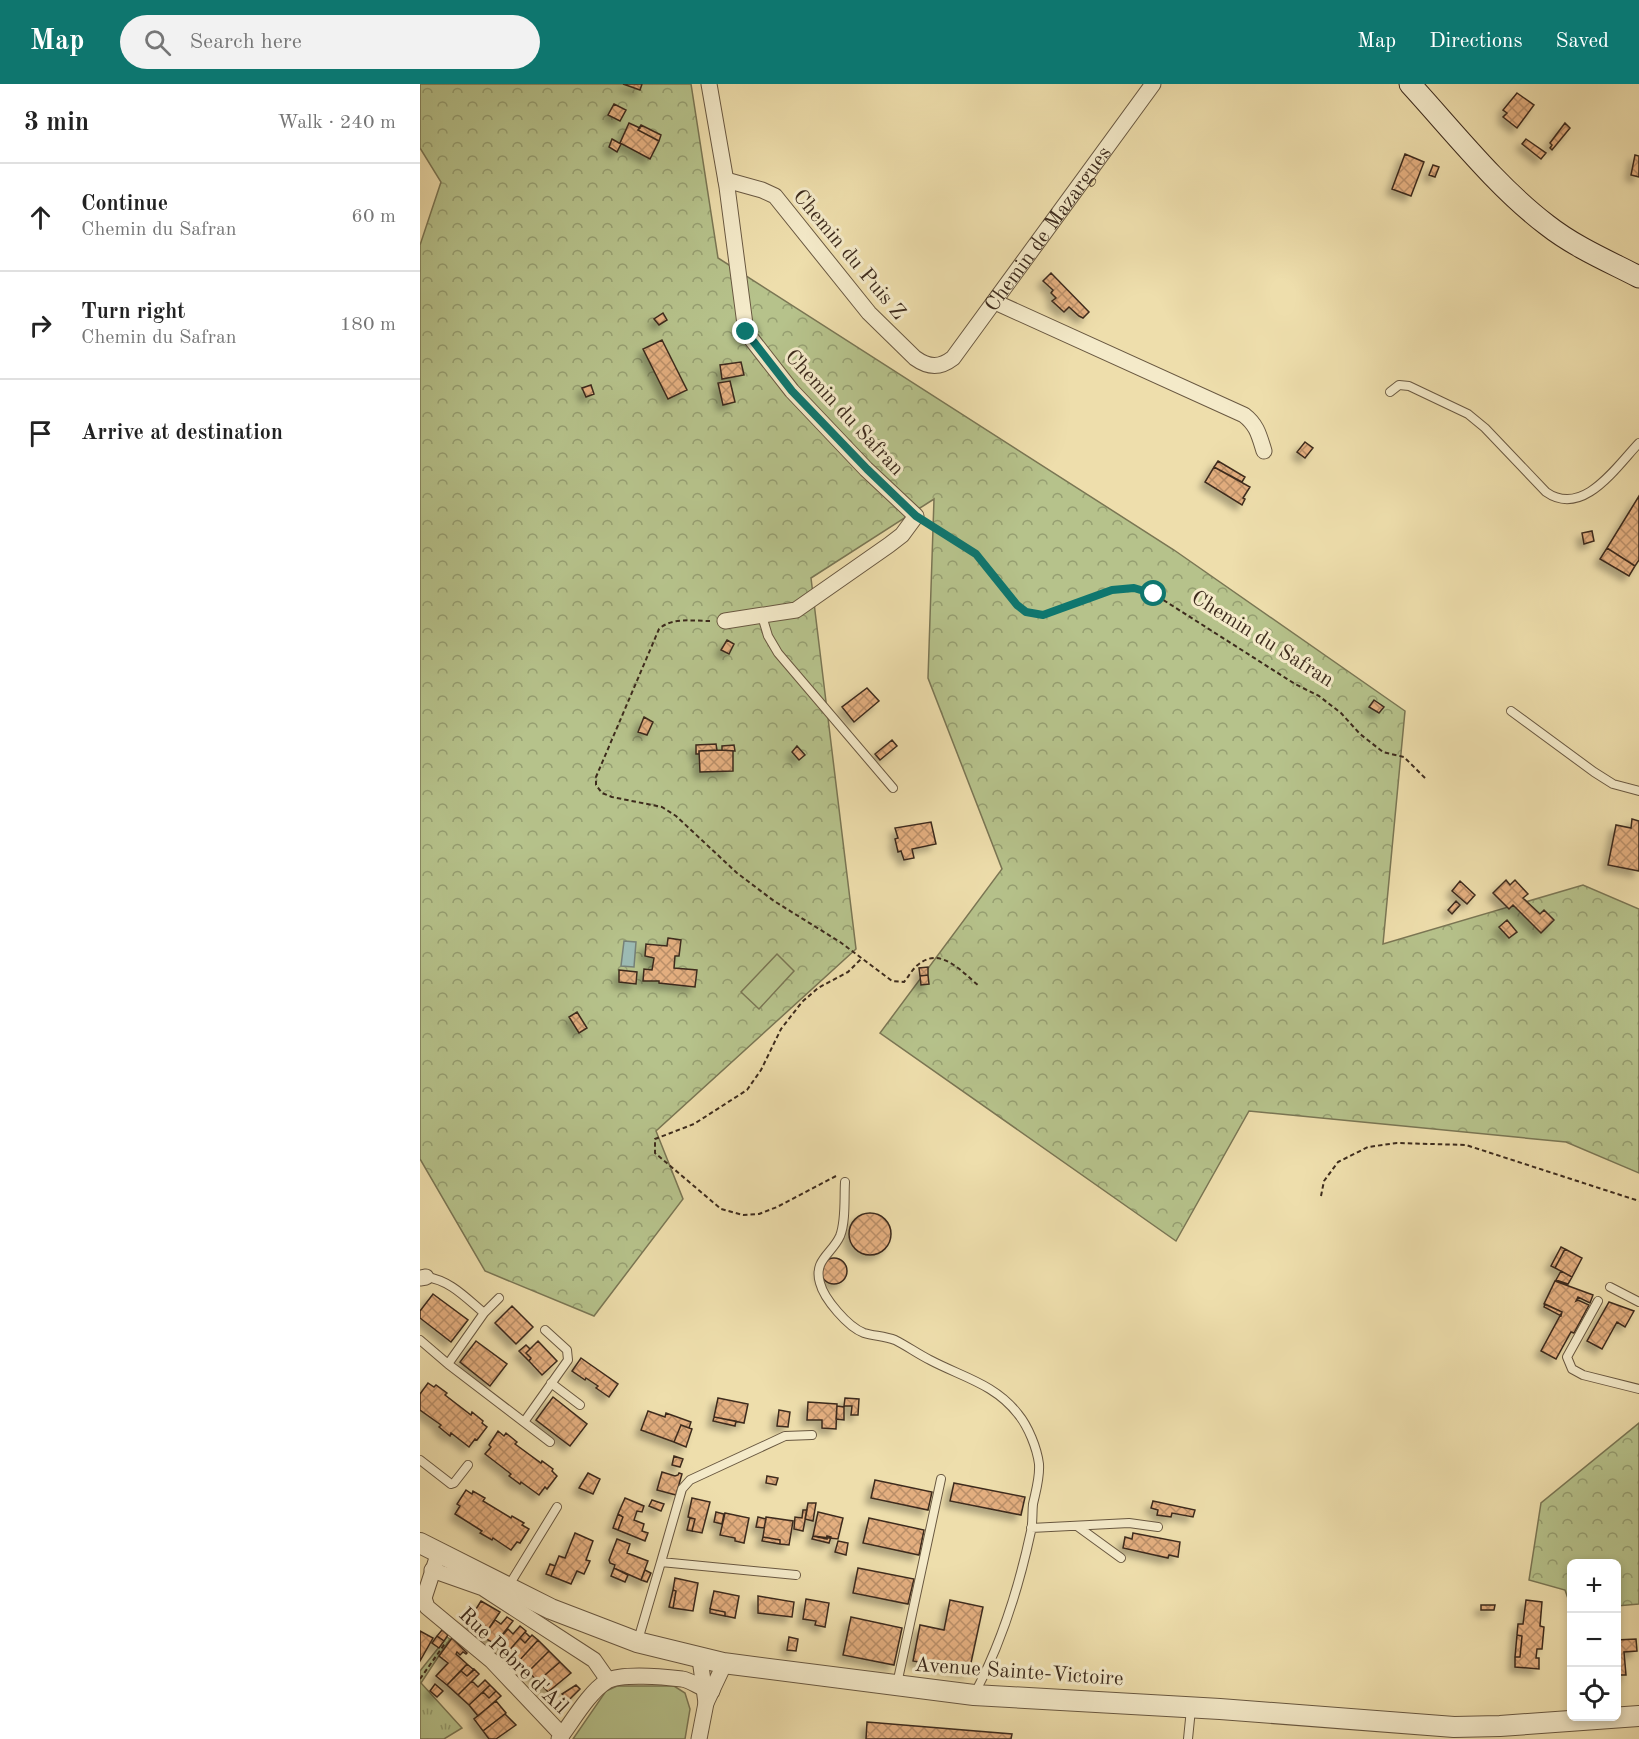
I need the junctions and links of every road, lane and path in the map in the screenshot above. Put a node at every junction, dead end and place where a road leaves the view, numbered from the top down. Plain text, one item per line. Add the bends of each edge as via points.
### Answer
1 (709, 84) edge
2 (1153, 84) edge
3 (1410, 84) edge
4 (726, 180) junction
5 (1639, 277) edge
6 (994, 302) junction
7 (935, 366) joint
8 (1390, 392) dead end
9 (1639, 443) edge
10 (1264, 451) dead end
11 (916, 516) junction
12 (762, 616) junction
13 (725, 621) joint
14 (1511, 711) dead end
15 (1426, 779) dead end
16 (893, 788) dead end
17 (1639, 791) edge
18 (862, 958) junction
19 (979, 986) dead end
20 (845, 1182) joint
21 (1321, 1196) dead end
22 (1639, 1201) edge
23 (423, 1277) edge
24 (1610, 1287) dead end
25 (499, 1298) dead end
26 (1598, 1301) dead end
27 (1639, 1302) edge
28 (484, 1313) junction
29 (545, 1330) dead end
30 (420, 1340) edge
31 (448, 1364) junction
32 (551, 1383) junction
33 (1639, 1389) edge
34 (580, 1405) dead end
35 (524, 1422) junction
36 (812, 1436) dead end
37 (550, 1442) dead end
38 (420, 1460) edge
39 (468, 1465) dead end
40 (941, 1479) dead end
41 (557, 1507) dead end
42 (1077, 1526) junction
43 (1158, 1527) dead end
44 (1032, 1528) junction
45 (420, 1543) edge
46 (1120, 1558) dead end
47 (436, 1561) junction
48 (661, 1562) junction
49 (796, 1575) dead end
50 (507, 1588) junction
51 (454, 1630) junction
52 (637, 1642) junction
53 (700, 1659) junction
54 (723, 1663) junction
55 (420, 1679) edge
56 (608, 1680) junction
57 (896, 1685) junction
58 (707, 1695) junction
59 (974, 1695) junction
60 (1191, 1707) junction
61 (1639, 1716) edge
62 (560, 1737) edge
63 (699, 1739) edge
64 (1188, 1739) edge

1 - 4 street, Chemin du Safran
2 - 6 street, Chemin de Mazargues
3 - 5 main road via 1518,201 1585,250
4 - 7 street, Chemin du Puis Z via 775,196 869,313 915,358
4 - 11 street, Chemin du Safran via 746,332 792,391
6 - 7 street, Chemin de Mazargues via 953,358
6 - 10 street via 1244,415 1258,430
8 - 9 lane via 1399,385 1409,386 1468,414 1553,498 1580,498 1592,491
11 - 12 street via 902,535 796,610
11 - 15 path, Chemin du Safran via 976,554 1026,612 1043,615 1112,590 1134,588 1154,594 1318,696 1383,752 1404,757
12 - 13 street
12 - 16 lane via 778,653
13 - 18 path via 672,621 659,629 596,785 612,798 662,807 676,816 746,880
14 - 17 lane via 1613,784
18 - 19 path via 897,982 904,982 919,964 931,957 946,960
18 - 20 path via 848,972 802,1002 781,1029 747,1090 694,1124 655,1139 654,1144 655,1153 721,1209 743,1215 777,1207 840,1175 846,1175
20 - 44 lane via 840,1235 824,1255 818,1274 820,1286 840,1315 862,1332 893,1339 931,1361 975,1379 999,1393 1019,1414 1039,1462
21 - 22 path via 1324,1181 1338,1162 1368,1147 1397,1143 1466,1145
23 - 28 lane via 449,1284
24 - 27 lane
25 - 28 lane
26 - 33 lane via 1567,1357 1572,1369
28 - 31 lane
29 - 32 lane via 569,1354
30 - 31 lane
31 - 35 lane
32 - 34 lane
32 - 35 lane
35 - 37 lane
36 - 48 lane via 785,1436 690,1480 682,1489
38 - 39 lane via 451,1484
40 - 57 lane
41 - 50 lane
42 - 43 lane via 1129,1523
42 - 44 lane
42 - 46 lane
44 - 59 lane via 1014,1599
45 - 47 street, Avenue Sainte-Victoire
47 - 50 street, Avenue Sainte-Victoire
47 - 51 street, Rue Pebre d'Ail via 424,1598 427,1607
47 - 56 street via 594,1660
48 - 49 lane
48 - 52 lane
50 - 52 street, Avenue Sainte-Victoire
51 - 55 path
51 - 62 street, Rue Pebre d'Ail via 492,1661
52 - 53 street, Avenue Sainte-Victoire
53 - 54 street, Avenue Sainte-Victoire
53 - 58 street
54 - 57 street, Avenue Sainte-Victoire
54 - 58 street
56 - 58 street via 683,1679
56 - 62 street
57 - 59 street, Avenue Sainte-Victoire
58 - 63 street
59 - 60 street, Avenue Sainte-Victoire
60 - 61 street, Avenue Sainte-Victoire via 1454,1727
60 - 64 lane

